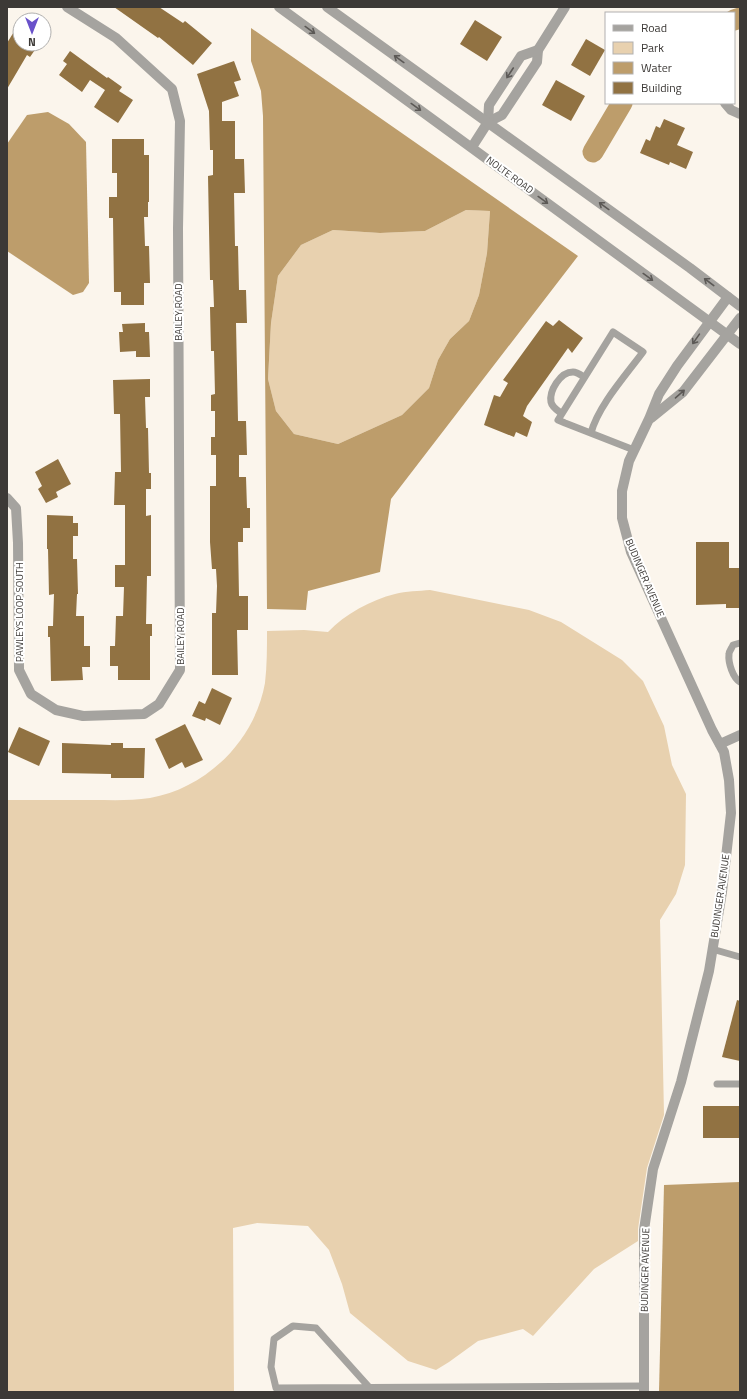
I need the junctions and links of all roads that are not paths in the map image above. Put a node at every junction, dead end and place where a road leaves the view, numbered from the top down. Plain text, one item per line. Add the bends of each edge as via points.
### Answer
1 (66, 7) edge
2 (279, 7) edge
3 (327, 7) edge
4 (565, 7) edge
5 (538, 50) junction
6 (726, 104) edge
7 (740, 114) edge
8 (488, 122) junction
9 (472, 147) junction
10 (728, 297) junction
11 (740, 306) edge
12 (740, 318) edge
13 (709, 322) junction
14 (728, 335) junction
15 (740, 344) edge
16 (584, 377) junction
17 (561, 413) junction
18 (649, 419) junction
19 (591, 433) junction
20 (634, 450) junction
21 (7, 498) edge
22 (740, 643) edge
23 (180, 670) joint
24 (740, 682) edge
25 (740, 735) edge
26 (720, 744) junction
27 (712, 949) junction
28 (740, 957) edge
29 (717, 1084) dead end
30 (740, 1084) edge
31 (369, 1387) junction
32 (566, 1389) edge
33 (644, 1389) edge
34 (393, 1390) edge

1 - 23 street, BAILEY ROAD via 116,38 172,89 180,121
2 -> 9 street, NOLTE ROAD
8 -> 3 street
4 - 5 street
5 - 8 street via 537,62 502,115
5 -> 8 street via 521,56 489,105
6 - 7 street
8 - 9 street
10 -> 8 street
9 -> 13 street, NOLTE ROAD
10 - 11 street
10 - 13 street, BUDINGER AVENUE
12 - 14 street, BUDINGER AVENUE
13 - 14 street, NOLTE ROAD
13 -> 18 street, BUDINGER AVENUE via 659,394
14 - 15 street, NOLTE ROAD
18 -> 14 street, BUDINGER AVENUE via 683,392
16 - 17 lane
16 - 17 lane via 569,372 554,386 550,395 551,403
16 - 19 lane via 612,332 643,352 594,422
17 - 19 lane via 558,420
18 - 20 street, BUDINGER AVENUE
19 - 20 lane
20 - 26 street, BUDINGER AVENUE via 628,461 622,490 622,518 631,552
21 - 23 street, PAWLEYS LOOP SOUTH via 16,508 19,670 31,694 56,710 83,716 144,714 159,704
22 - 24 lane via 734,645 729,654 731,668 736,680
25 - 26 street
26 - 27 street, BUDINGER AVENUE via 729,780 731,813 722,892
27 - 28 lane
27 - 33 street, BUDINGER AVENUE via 681,1082 653,1169 644,1230
29 - 30 lane
31 - 31 lane via 276,1388 271,1367 274,1339 293,1326 316,1328
31 - 34 lane
32 - 33 lane
32 - 34 lane

